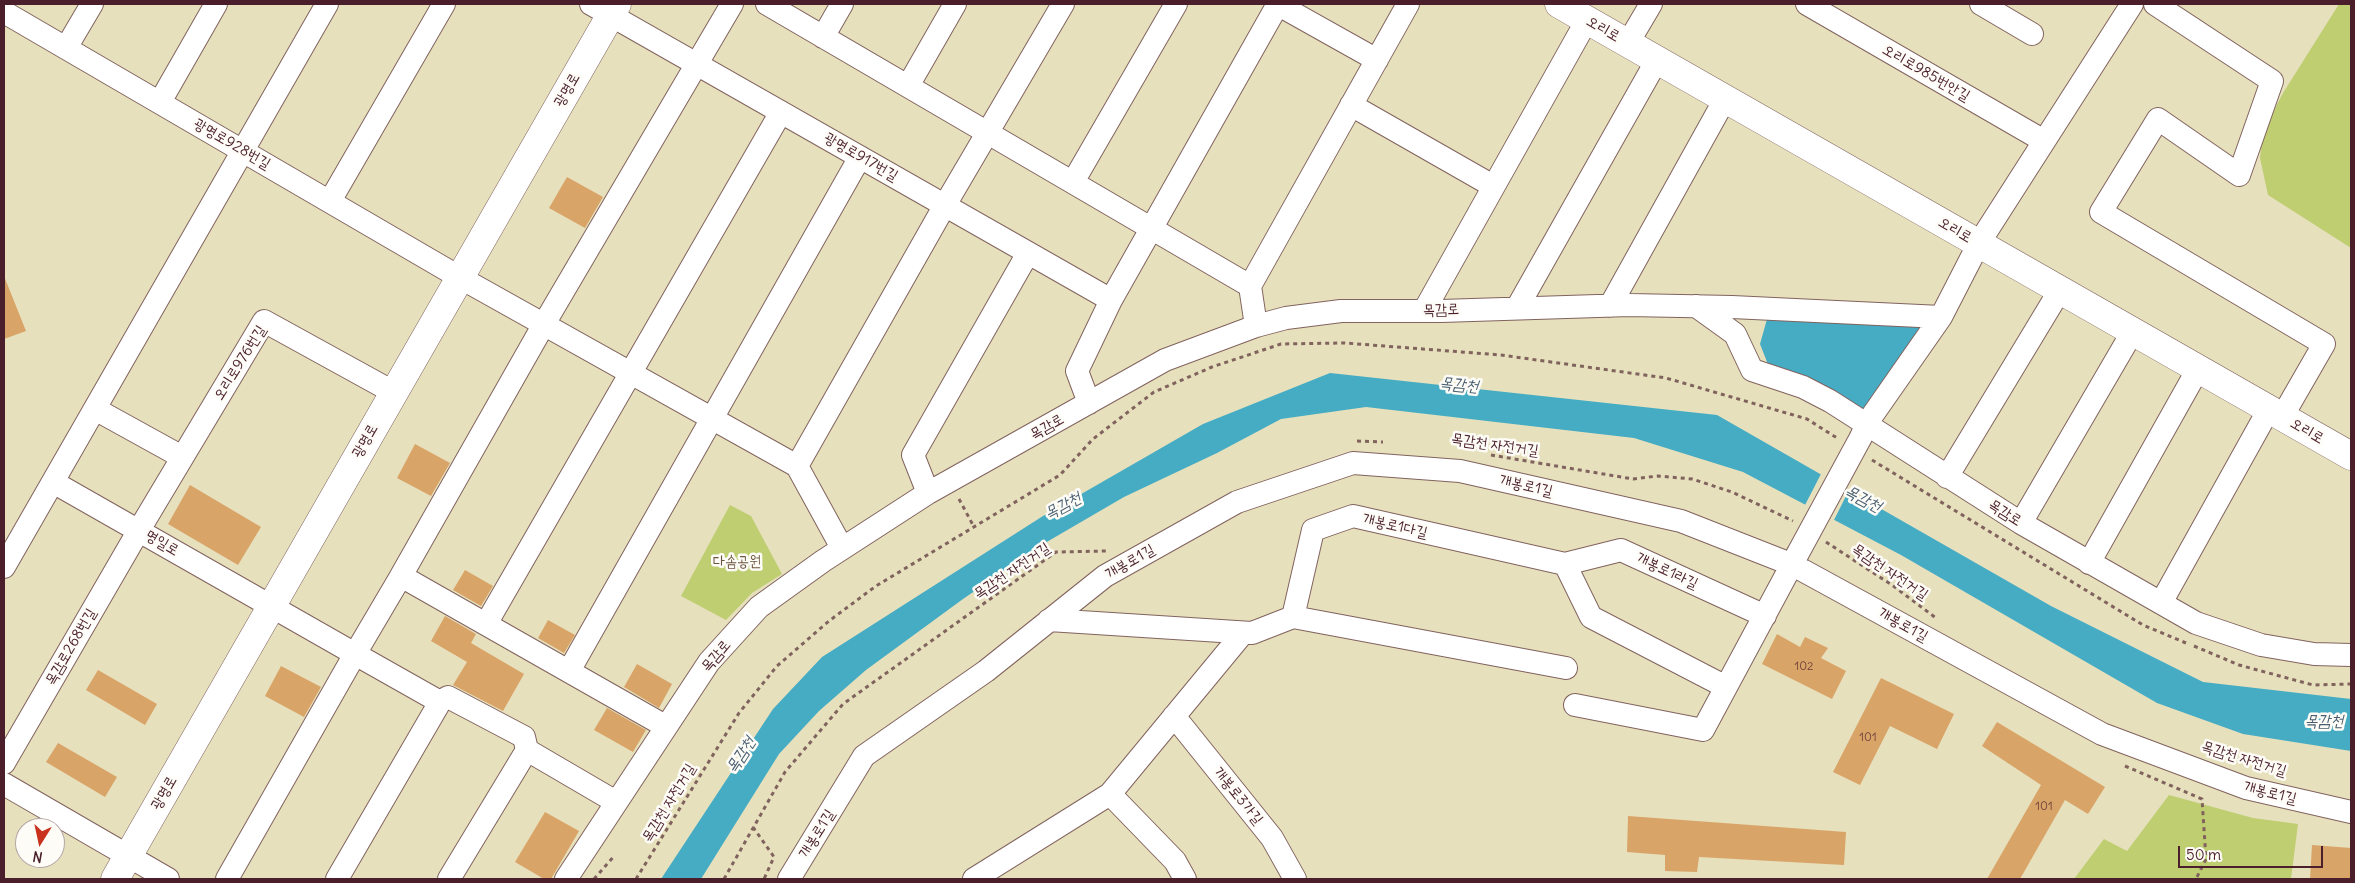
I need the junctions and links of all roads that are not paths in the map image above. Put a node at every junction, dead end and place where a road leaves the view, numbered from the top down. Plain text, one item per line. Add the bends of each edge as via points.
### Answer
1 (92, 4) edge
2 (216, 4) edge
3 (327, 4) edge
4 (444, 4) edge
5 (732, 4) edge
6 (767, 4) edge
7 (842, 4) edge
8 (955, 4) edge
9 (1063, 4) edge
10 (1176, 4) edge
11 (1278, 4) edge
12 (1408, 4) edge
13 (1558, 4) edge
14 (1650, 4) edge
15 (1807, 4) edge
16 (1981, 4) edge
17 (2132, 4) edge
18 (2155, 4) edge
19 (606, 8) edge
20 (4, 12) edge
21 (1587, 20) junction
22 (2032, 34) dead end
23 (823, 37) junction
24 (1628, 43) junction
25 (66, 48) junction
26 (1377, 60) junction
27 (1657, 60) junction
28 (697, 64) junction
29 (908, 86) junction
30 (1725, 99) junction
31 (160, 102) junction
32 (1351, 105) junction
33 (781, 112) junction
34 (988, 133) junction
35 (2044, 141) junction
36 (243, 151) junction
37 (860, 157) junction
38 (1072, 182) junction
39 (1493, 186) junction
40 (330, 201) junction
41 (945, 205) junction
42 (1152, 229) junction
43 (1979, 243) junction
44 (1028, 253) junction
45 (460, 277) junction
46 (1250, 286) junction
47 (2060, 290) junction
48 (1111, 300) junction
49 (1610, 306) junction
50 (1696, 306) junction
51 (1517, 308) junction
52 (1424, 311) junction
53 (1941, 317) junction
54 (544, 324) junction
55 (1256, 326) junction
56 (2133, 331) junction
57 (2198, 368) junction
58 (630, 372) junction
59 (393, 392) junction
60 (1089, 403) junction
61 (95, 409) junction
62 (2276, 413) junction
63 (711, 418) junction
64 (1864, 430) junction
65 (2351, 456) edge
66 (182, 457) junction
67 (797, 466) junction
68 (1947, 477) junction
69 (53, 482) junction
70 (928, 493) junction
71 (2021, 523) junction
72 (139, 530) junction
73 (842, 548) junction
74 (1795, 560) junction
75 (2089, 563) junction
76 (1565, 564) junction
77 (4, 567) edge
78 (401, 576) junction
79 (2161, 603) junction
80 (271, 605) junction
81 (1765, 616) junction
82 (1294, 617) junction
83 (1049, 620) junction
84 (486, 624) junction
85 (1243, 633) junction
86 (355, 654) junction
87 (2351, 655) edge
88 (1566, 668) dead end
89 (569, 671) junction
90 (1726, 686) junction
91 (440, 702) junction
92 (1575, 705) dead end
93 (1174, 716) junction
94 (665, 726) junction
95 (527, 750) junction
96 (4, 763) edge
97 (4, 784) edge
98 (1110, 794) junction
99 (616, 802) junction
100 (2351, 812) edge
101 (121, 868) edge
102 (168, 879) edge
103 (227, 879) edge
104 (337, 879) edge
105 (450, 879) edge
106 (566, 879) edge
107 (789, 879) edge
108 (974, 879) edge
109 (1186, 879) edge
110 (1295, 879) edge

1 - 25 street
2 - 31 street
3 - 36 street
4 - 40 street
5 - 28 street
6 - 23 street
7 - 23 street
8 - 29 street
9 - 34 street
10 - 38 street
11 - 26 street
11 - 42 street
12 - 26 street
13 - 21 main road, 오리로
14 - 24 street
15 - 35 street, 오리로985번안길
16 - 22 street
17 - 35 street
18 - 62 street via 2272,81 2239,175 2158,119 2101,212 2324,344
19 - 28 street, 광명로917번길
19 - 45 main road, 광명로
20 - 25 street, 광명로928번길
21 - 24 main road, 오리로
21 - 39 street
23 - 29 street
24 - 27 main road, 오리로
25 - 31 street, 광명로928번길
26 - 32 street
27 - 30 main road, 오리로
27 - 51 street
28 - 33 street, 광명로917번길
28 - 54 street
29 - 34 street
30 - 43 main road, 오리로
30 - 49 street
31 - 36 street, 광명로928번길
32 - 39 street
32 - 46 street
33 - 37 street, 광명로917번길
33 - 58 street
34 - 38 street
34 - 41 street
35 - 43 street
36 - 40 street, 광명로928번길
36 - 61 street
37 - 41 street, 광명로917번길
37 - 63 street
38 - 42 street
39 - 52 street
40 - 45 street, 광명로928번길
41 - 44 street, 광명로917번길
41 - 67 street
42 - 46 street
42 - 48 street
43 - 47 main road, 오리로
43 - 53 street
44 - 48 street, 광명로917번길
44 - 70 street via 913,455
45 - 54 street, 광명로928번길
45 - 59 main road, 광명로
46 - 55 street
47 - 56 main road, 오리로
47 - 68 street
48 - 60 street via 1077,370
49 - 50 street, 목감로
49 - 51 street, 목감로
50 - 53 street, 목감로
50 - 64 street, 목감로 via 1735,334 1752,370 1803,387
51 - 52 street, 목감로
52 - 55 street, 목감로 via 1341,312 1286,318
53 - 64 street
54 - 58 street, 광명로928번길
54 - 78 street
55 - 60 street, 목감로 via 1165,360
56 - 57 main road, 오리로
56 - 71 street
57 - 62 main road, 오리로
57 - 75 street
58 - 63 street, 광명로928번길
58 - 84 street
59 - 66 street, 오리로976번길 via 264,320
59 - 80 main road, 광명로
60 - 70 street, 목감로
61 - 66 street
61 - 69 street
62 - 65 main road, 오리로
62 - 79 street
63 - 67 street, 광명로928번길
63 - 89 street
64 - 68 street, 목감로
64 - 74 street, bridge
66 - 72 street, 오리로976번길
67 - 73 street
68 - 71 street, 목감로
69 - 72 street, 명일로
69 - 77 street
70 - 73 street, 목감로
71 - 75 street, 목감로
72 - 80 street, 명일로
72 - 96 street, 목감로268번길
73 - 94 street, 목감로 via 759,607 709,662
74 - 81 street
74 - 83 street, 개봉로1길 via 1682,521 1460,471 1353,463 1237,502 1105,576
74 - 100 street, 개봉로1길 via 2102,734 2246,788
75 - 79 street, 목감로
76 - 81 street, 개봉로1라길 via 1621,550
76 - 82 street, 개봉로1다길 via 1353,516 1313,530
76 - 90 street via 1591,617
78 - 84 street
78 - 86 street
79 - 87 street, 목감로 via 2196,622 2261,645 2314,654
80 - 86 street, 명일로
80 - 101 main road, 광명로
81 - 90 street
82 - 85 street via 1252,633
82 - 88 street
83 - 85 street
83 - 107 street, 개봉로1길 via 986,672 864,756
84 - 89 street
85 - 93 street
86 - 91 street, 명일로
86 - 103 street
89 - 94 street
90 - 92 street via 1703,730
91 - 95 street via 448,697 524,737
91 - 104 street
93 - 98 street
93 - 110 street, 개봉로3가길 via 1272,838
94 - 99 street, 목감로
95 - 99 street
95 - 105 street
97 - 101 street
98 - 108 street
98 - 109 street via 1175,861
99 - 106 street, 목감로
101 - 102 street

